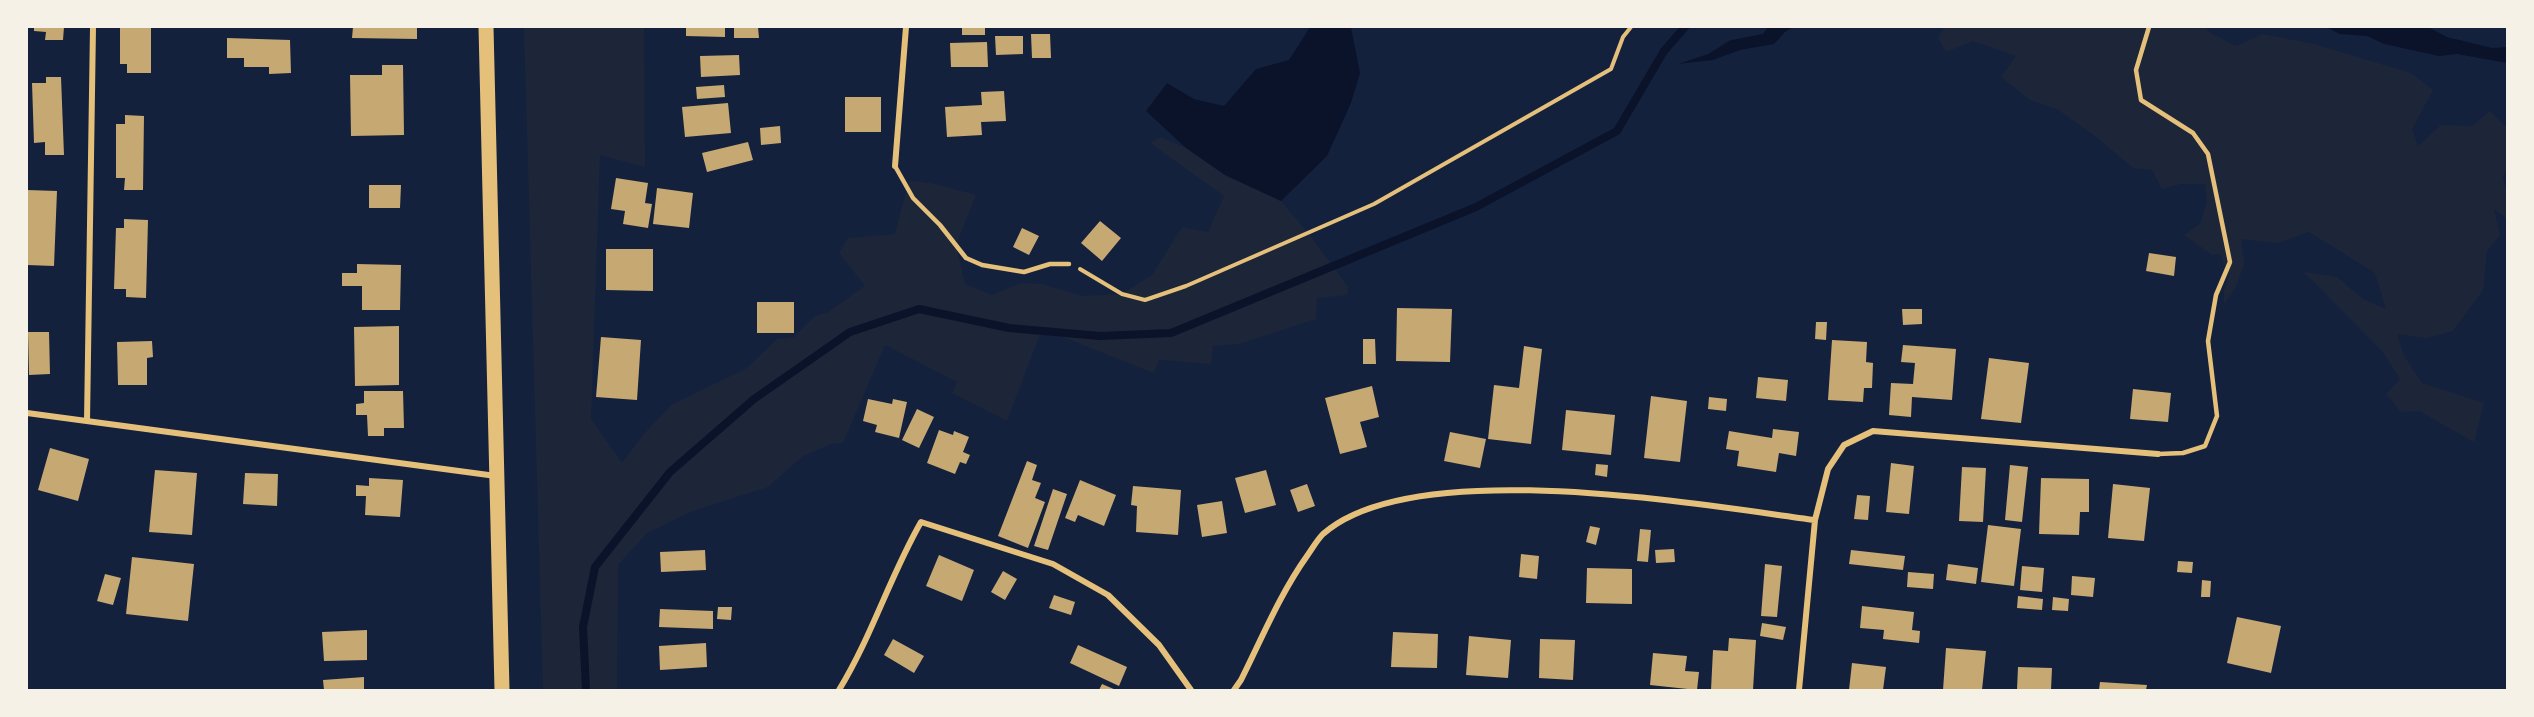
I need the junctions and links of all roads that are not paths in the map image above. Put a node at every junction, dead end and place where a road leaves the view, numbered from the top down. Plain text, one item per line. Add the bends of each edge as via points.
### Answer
1 (93, 27) edge
2 (486, 27) edge
3 (906, 27) edge
4 (2149, 27) edge
5 (895, 166) joint
6 (1069, 264) road end
7 (27, 413) edge
8 (87, 421) junction
9 (2158, 454) joint
10 (496, 476) junction
11 (1815, 520) junction
12 (502, 690) edge
13 (839, 690) edge
14 (1191, 690) edge
15 (1234, 690) edge
16 (1798, 690) edge

1 - 8 street
2 - 10 main road
3 - 5 street
4 - 9 lane via 2136,70 2141,100 2193,133 2208,154 2230,262 2216,295 2208,341 2217,416 2205,446 2183,453
5 - 6 lane via 914,198 966,258 981,266 1024,272 1050,264
7 - 8 street
8 - 10 street
9 - 11 street via 1872,431 1844,445 1828,469
10 - 12 main road
11 - 15 street via 1645,497 1521,489 1397,500 1356,513 1322,535 1290,580
11 - 16 street
13 - 14 street via 866,642 921,522 1053,564 1108,595 1159,645

